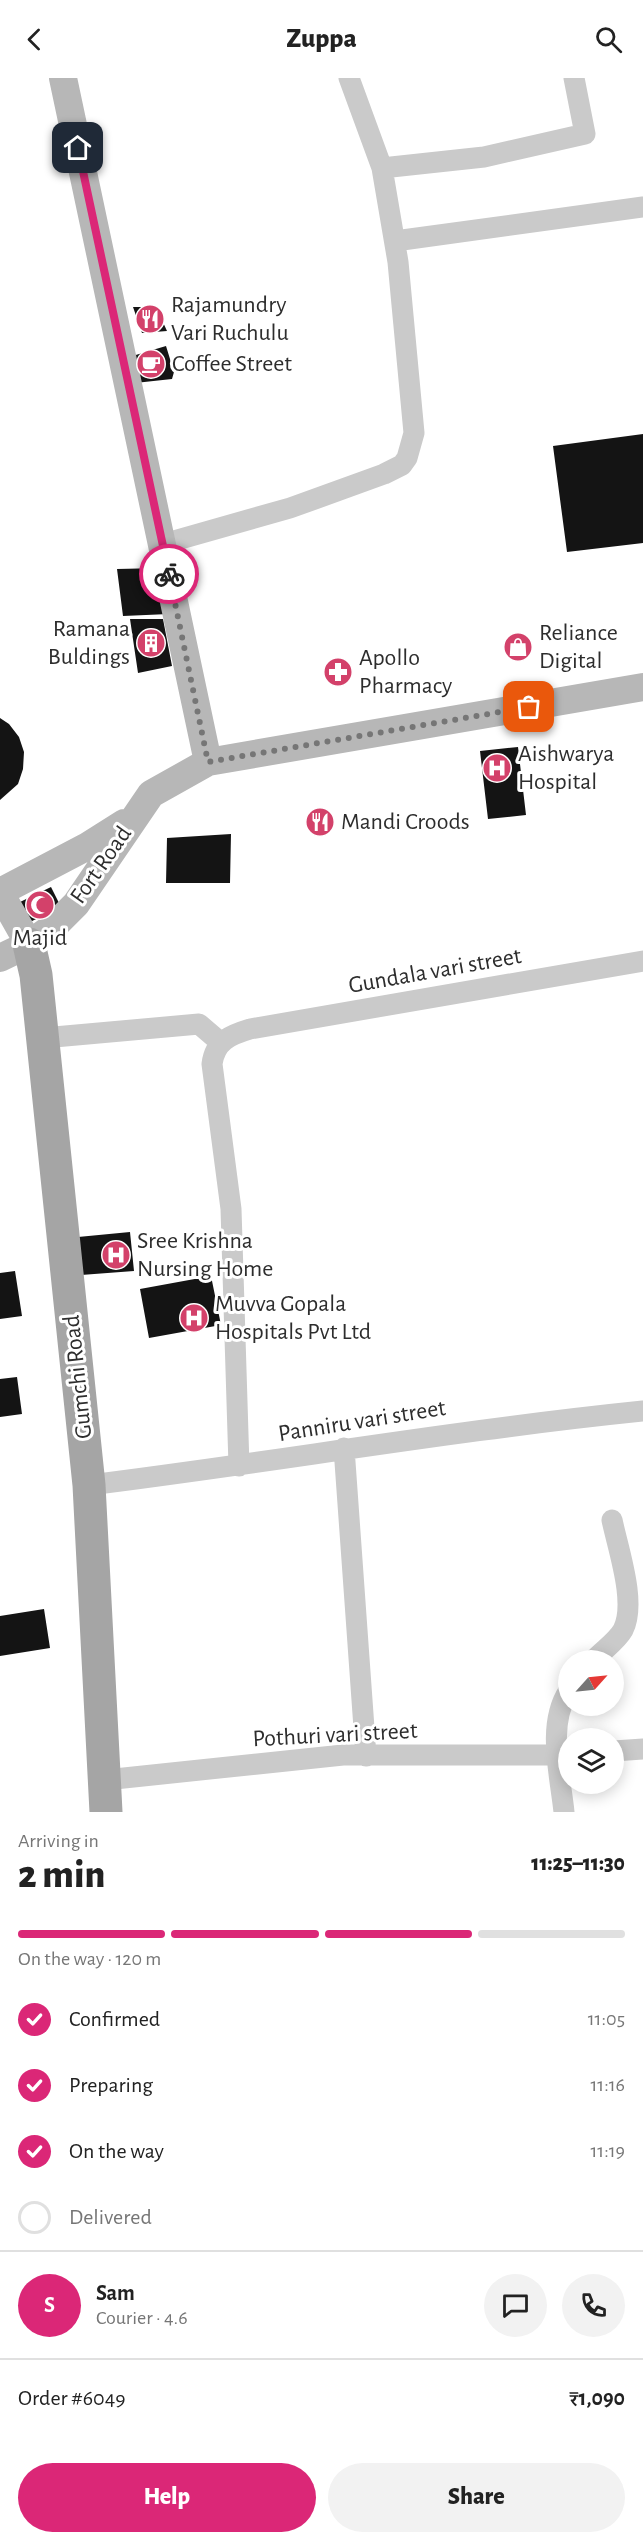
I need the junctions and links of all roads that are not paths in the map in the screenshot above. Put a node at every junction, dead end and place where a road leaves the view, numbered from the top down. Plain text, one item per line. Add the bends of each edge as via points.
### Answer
1 (63, 78) edge
2 (349, 78) edge
3 (574, 78) edge
4 (382, 168) junction
5 (643, 207) edge
6 (395, 241) junction
7 (163, 544) junction
8 (643, 687) edge
9 (208, 762) junction
10 (135, 816) junction
11 (0, 892) edge
12 (29, 944) junction
13 (0, 958) edge
14 (643, 961) edge
15 (43, 1038) junction
16 (228, 1038) junction
17 (643, 1411) edge
18 (344, 1448) junction
19 (240, 1466) junction
20 (89, 1485) junction
21 (612, 1520) dead end
22 (604, 1650) edge
23 (643, 1749) edge
24 (624, 1750) edge
25 (366, 1756) junction
26 (558, 1756) edge
27 (105, 1780) junction
28 (564, 1794) edge
29 (106, 1812) edge
30 (564, 1812) edge

1 - 7 street
2 - 4 street
3 - 4 street via 585,134 484,157
4 - 6 street
5 - 6 street
6 - 7 street via 414,433 407,458 393,470 332,493
7 - 9 street
8 - 9 street
9 - 10 street via 150,794
10 - 11 street, Fort Road
10 - 12 street, Fort Road via 76,904
11 - 12 street
12 - 13 street
12 - 15 main road, Gumchi Road
14 - 16 street, Gundala vari street
15 - 16 street via 199,1024
15 - 20 main road, Gumchi Road
16 - 19 street via 213,1054 212,1064 231,1209
17 - 18 street, Panniru vari street
18 - 19 street, Panniru vari street
18 - 25 street
19 - 20 street, Panniru vari street
20 - 27 main road, Gumchi Road
21 - 22 street via 628,1616 618,1636
23 - 24 street
25 - 26 street, Pothuri vari street
25 - 27 street, Pothuri vari street via 343,1755
27 - 29 main road, Gumchi Road
28 - 30 street

